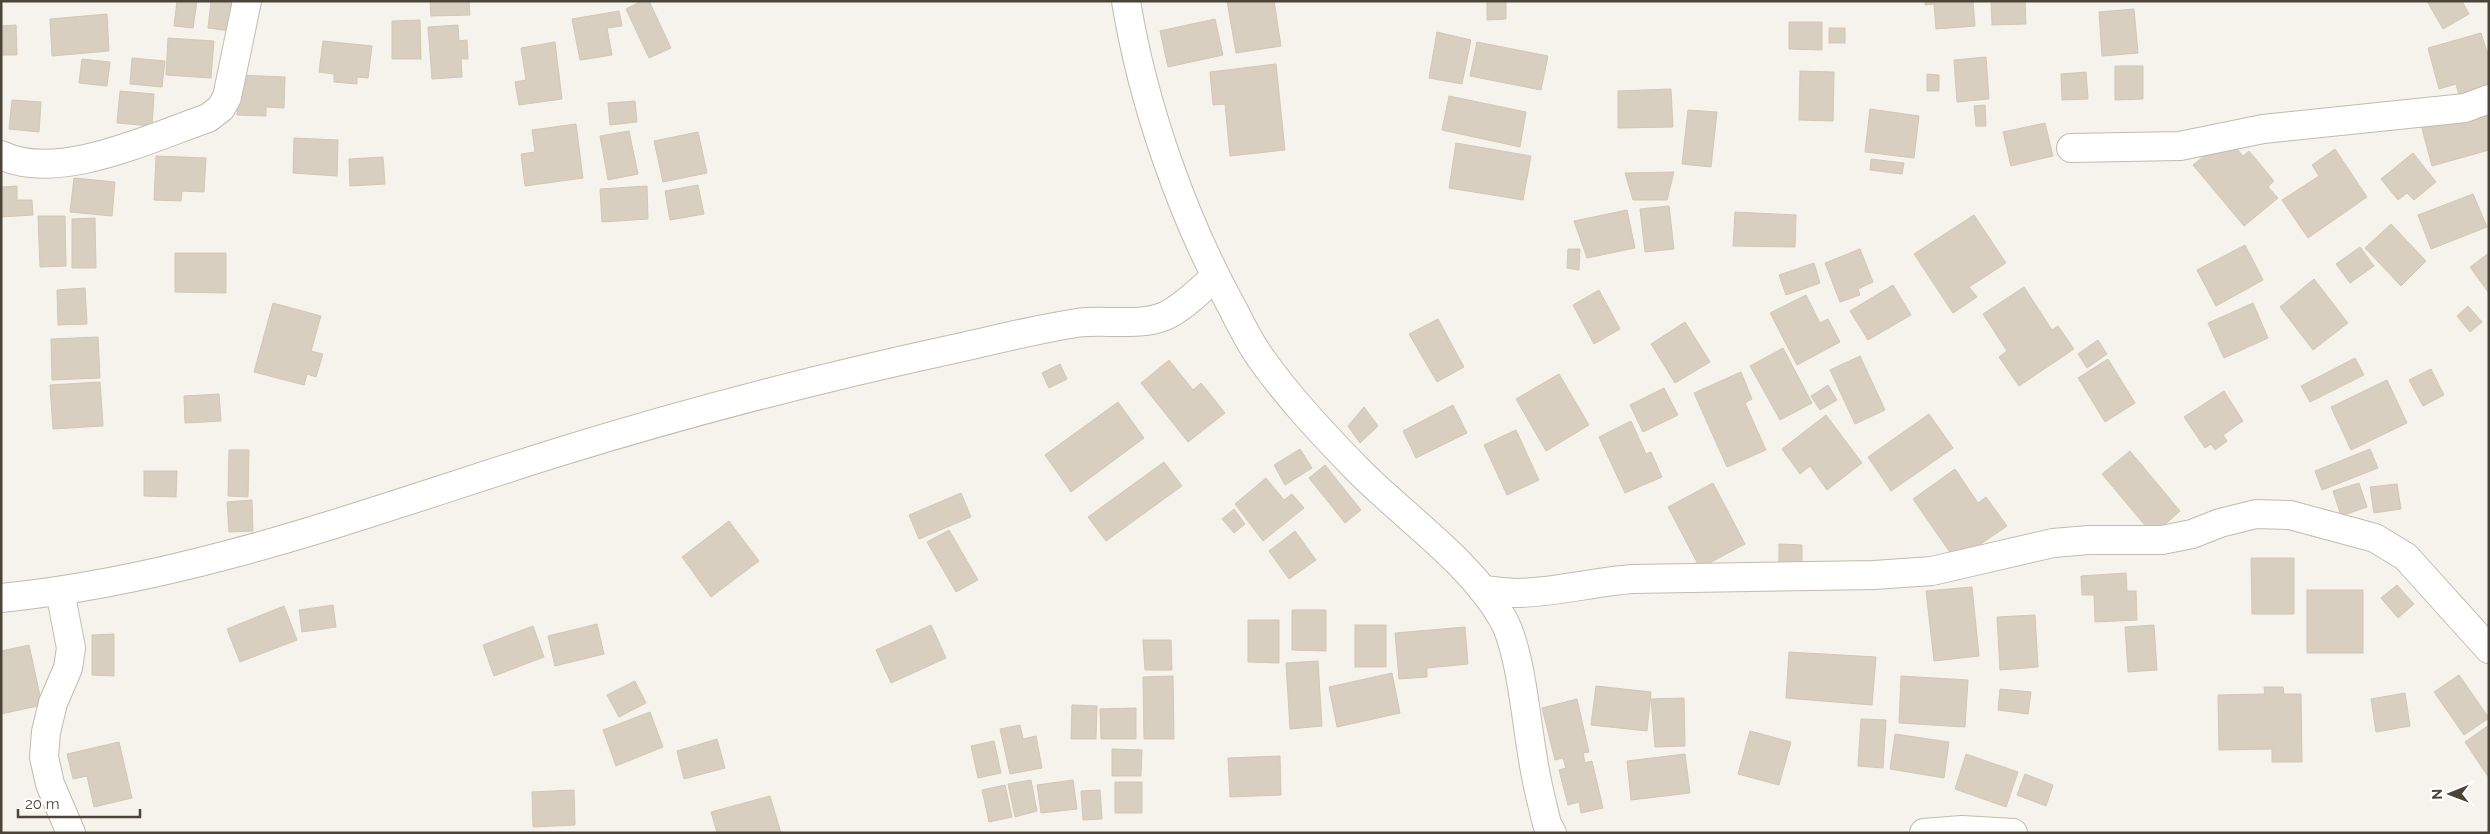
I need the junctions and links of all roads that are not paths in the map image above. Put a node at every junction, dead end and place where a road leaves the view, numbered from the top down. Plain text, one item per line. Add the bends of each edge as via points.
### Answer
1 (247, 1) edge
2 (1126, 1) edge
3 (2489, 99) edge
4 (2071, 148) dead end
5 (1, 155) edge
6 (1214, 277) junction
7 (1483, 590) junction
8 (60, 591) junction
9 (1, 598) edge
10 (2489, 649) edge
11 (71, 833) edge
12 (1552, 833) edge
13 (1924, 833) edge
14 (2013, 833) edge

1 - 5 street via 227,97 208,118 69,163 46,165
2 - 6 street via 1152,108 1179,195
3 - 4 street via 2465,108 2263,129 2180,146
6 - 7 street via 1258,355 1276,379 1356,469 1464,568
6 - 8 street via 1164,317 1079,322 824,377 560,452 288,540 157,572
7 - 10 street via 1517,593 1632,579 1932,571 2052,544 2089,540 2162,540 2256,514 2290,515 2375,538 2406,557
7 - 12 street via 1504,621 1514,652 1533,762 1547,824
8 - 9 street
8 - 11 street via 71,648 68,668 50,713 44,757 50,784
13 - 14 street via 1962,830

